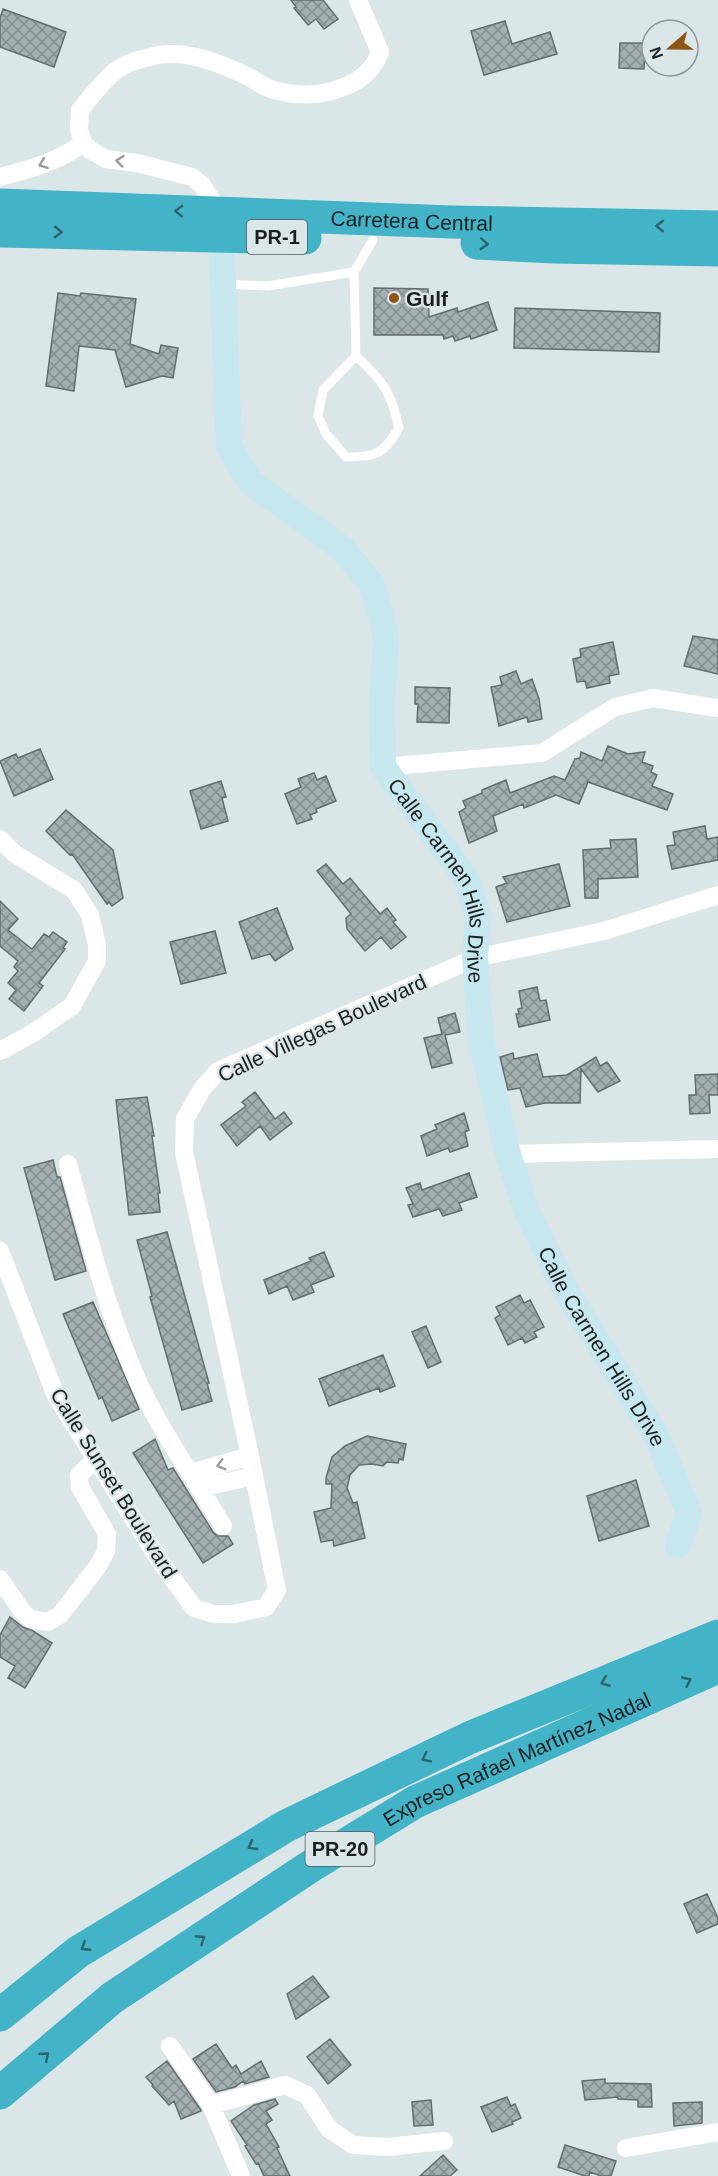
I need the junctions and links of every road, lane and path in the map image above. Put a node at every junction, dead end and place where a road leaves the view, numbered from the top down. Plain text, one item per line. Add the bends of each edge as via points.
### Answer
1 (358, 0) edge
2 (83, 143) junction
3 (0, 177) edge
4 (0, 205) edge
5 (220, 224) junction
6 (718, 227) edge
7 (0, 231) edge
8 (373, 240) junction
9 (718, 250) edge
10 (354, 272) junction
11 (223, 284) junction
12 (356, 356) junction
13 (718, 708) edge
14 (383, 766) junction
15 (0, 839) edge
16 (718, 895) edge
17 (475, 958) junction
18 (0, 1051) edge
19 (718, 1149) edge
20 (508, 1154) junction
21 (68, 1164) dead end
22 (0, 1251) edge
23 (250, 1456) junction
24 (96, 1459) junction
25 (254, 1476) junction
26 (196, 1481) junction
27 (223, 1526) dead end
28 (678, 1545) dead end
29 (0, 1579) edge
30 (266, 1607) joint
31 (718, 1636) edge
32 (718, 1666) edge
33 (0, 2015) edge
34 (170, 2046) dead end
35 (0, 2093) edge
36 (211, 2105) junction
37 (718, 2132) edge
38 (444, 2141) dead end
39 (626, 2148) dead end
40 (241, 2176) edge

1 - 2 street via 380,52 364,76 351,85 313,96 286,93 199,56 148,57 116,70 80,110
2 -> 3 street via 47,164
5 -> 2 street via 202,185 192,177 137,162 106,159
5 -> 4 highway, Carretera Central / PR-1
6 -> 5 highway, Carretera Central / PR-1 via 452,222
7 -> 5 highway, Carretera Central / PR-1
5 - 8 highway, Carretera Central / PR-1
5 - 11 street, Calle Carmen Hills Drive
8 -> 9 highway, Carretera Central / PR-1
8 - 10 lane
10 - 11 lane via 268,286
10 - 12 lane
11 - 14 street, Calle Carmen Hills Drive via 229,446 250,482 343,549 372,585 386,642
12 - 12 lane via 323,390 318,416 326,434 346,457 371,456 386,448 399,428 381,379
13 - 14 street via 653,698 615,707 542,753
14 - 17 street, Calle Carmen Hills Drive via 467,879 478,918
15 - 18 street via 15,854 74,890 90,915 97,945 97,961 72,1006
16 - 17 street, Calle Villegas Boulevard via 603,931
17 - 20 street, Calle Carmen Hills Drive via 481,1040
17 - 23 street, Calle Villegas Boulevard via 218,1071 185,1119 183,1152
19 - 20 street
20 - 28 street, Calle Carmen Hills Drive via 527,1212 566,1291 656,1435 689,1513
21 - 26 street via 99,1277 133,1370
22 - 24 street, Calle Sunset Boulevard via 56,1396
23 - 25 street, Calle Villegas Boulevard
23 -> 26 street
24 - 29 street via 80,1475 80,1487 106,1534 106,1551 60,1615 48,1622 30,1619
24 - 30 street, Calle Sunset Boulevard via 194,1608 234,1614
25 - 26 street
25 - 30 street, Calle Villegas Boulevard via 277,1590
26 - 27 street
31 -> 33 highway, Expreso Rafael Martínez Nadal / PR-20 via 469,1738 286,1826 78,1952
35 -> 32 highway, Expreso Rafael Martínez Nadal / PR-20 via 112,1998 415,1802
34 - 36 street
36 - 38 street via 285,2085 307,2095 329,2129 353,2145 387,2147
36 - 40 street
37 - 39 street

